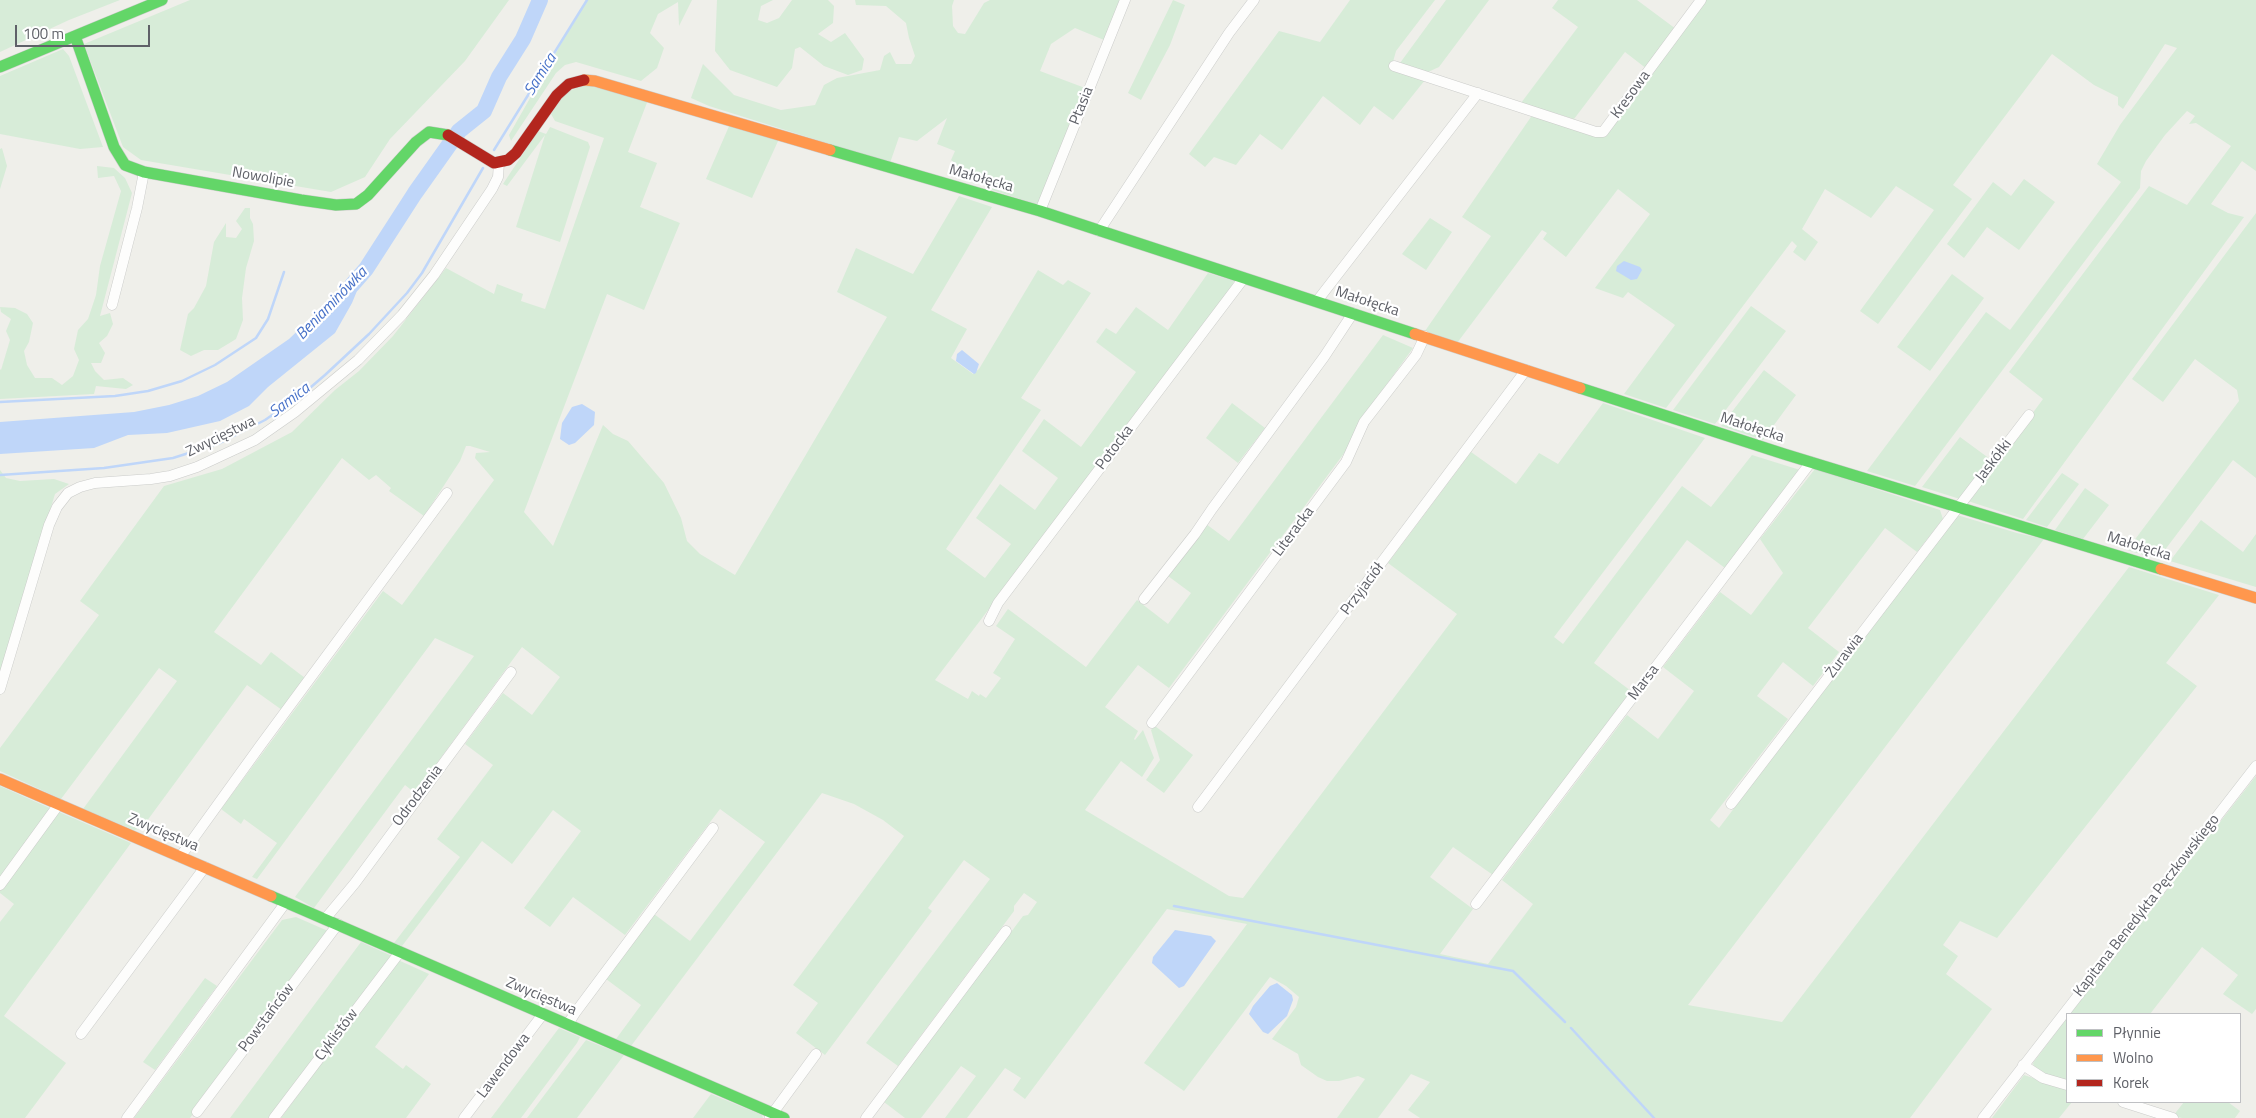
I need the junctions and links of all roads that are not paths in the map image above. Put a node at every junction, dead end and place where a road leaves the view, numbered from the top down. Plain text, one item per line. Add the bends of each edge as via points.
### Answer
1 (162, 0) edge
2 (1124, 0) edge
3 (1254, 0) edge
4 (1702, 0) edge
5 (75, 36) junction
6 (1394, 66) dead end
7 (0, 67) edge
8 (1478, 93) junction
9 (499, 163) junction
10 (144, 172) junction
11 (1040, 211) junction
12 (1099, 231) junction
13 (1244, 278) junction
14 (1317, 301) junction
15 (112, 305) dead end
16 (1353, 313) junction
17 (1425, 336) junction
18 (1526, 370) junction
19 (2029, 415) dead end
20 (1811, 462) junction
21 (447, 493) dead end
22 (1958, 508) junction
23 (2256, 598) edge
24 (1144, 599) dead end
25 (989, 621) dead end
26 (510, 672) dead end
27 (0, 689) edge
28 (1152, 723) dead end
29 (2256, 766) edge
30 (0, 779) edge
31 (59, 804) junction
32 (1731, 804) dead end
33 (1198, 807) dead end
34 (712, 828) dead end
35 (180, 858) junction
36 (204, 867) junction
37 (0, 885) edge
38 (286, 902) junction
39 (1476, 904) dead end
40 (325, 919) junction
41 (338, 924) junction
42 (1006, 931) dead end
43 (400, 952) junction
44 (544, 1014) junction
45 (568, 1024) junction
46 (81, 1034) dead end
47 (816, 1054) dead end
48 (2023, 1065) junction
49 (2066, 1085) edge
50 (2126, 1103) edge
51 (197, 1112) dead end
52 (771, 1115) edge
53 (128, 1118) edge
54 (274, 1118) edge
55 (464, 1118) edge
56 (784, 1118) edge
57 (866, 1118) edge
58 (1983, 1118) edge
59 (2173, 1118) edge

1 - 5 street
2 - 11 street, Ptasia
3 - 12 street
4 - 8 street, Kresowa via 1603,132
5 - 7 street
5 - 10 street, Nowolipie via 114,148 125,165
6 - 8 street, Kresowa
8 - 14 street
9 - 10 street, Nowolipie via 446,134 433,131 424,135 368,195 350,205 301,200
9 - 11 street, Małołęcka via 516,153 557,95 569,84 595,81
9 - 27 street, Zwycięstwa via 498,177 492,189 434,275 402,315 358,360 295,412 255,440 197,467 151,479 95,483 68,493 57,506 49,525
10 - 15 street via 138,208
11 - 12 street, Małołęcka
12 - 13 street, Małołęcka
13 - 14 street, Małołęcka
13 - 25 street, Potocka via 998,603
14 - 16 street, Małołęcka
16 - 17 street, Małołęcka
16 - 24 street via 1196,534
17 - 18 street, Małołęcka
17 - 28 street, Literacka via 1416,355 1364,422 1346,462
18 - 20 street, Małołęcka
18 - 33 street, Przyjaciół
19 - 22 street, Jaskółki
20 - 22 street, Małołęcka
20 - 39 street, Marsa
21 - 35 street
22 - 23 street, Małołęcka
22 - 32 street, Żurawia
26 - 40 street, Odrodzenia
29 - 48 street, Kapitana Benedykta Pęczkowskiego
30 - 31 street, Zwycięstwa
31 - 35 street, Zwycięstwa
31 - 37 street
34 - 45 street
35 - 36 street, Zwycięstwa
36 - 38 street, Zwycięstwa
36 - 46 street
38 - 40 street, Zwycięstwa
38 - 53 street
40 - 41 street, Zwycięstwa
41 - 43 street, Zwycięstwa
41 - 51 street, Powstańców
42 - 57 street
43 - 44 street, Zwycięstwa
43 - 54 street, Cyklistów
44 - 45 street, Zwycięstwa
44 - 55 street, Lawendowa
45 - 52 street, Zwycięstwa
47 - 52 street
48 - 49 street via 2043,1078
48 - 58 street, Kapitana Benedykta Pęczkowskiego
50 - 59 street
52 - 56 street, Zwycięstwa

